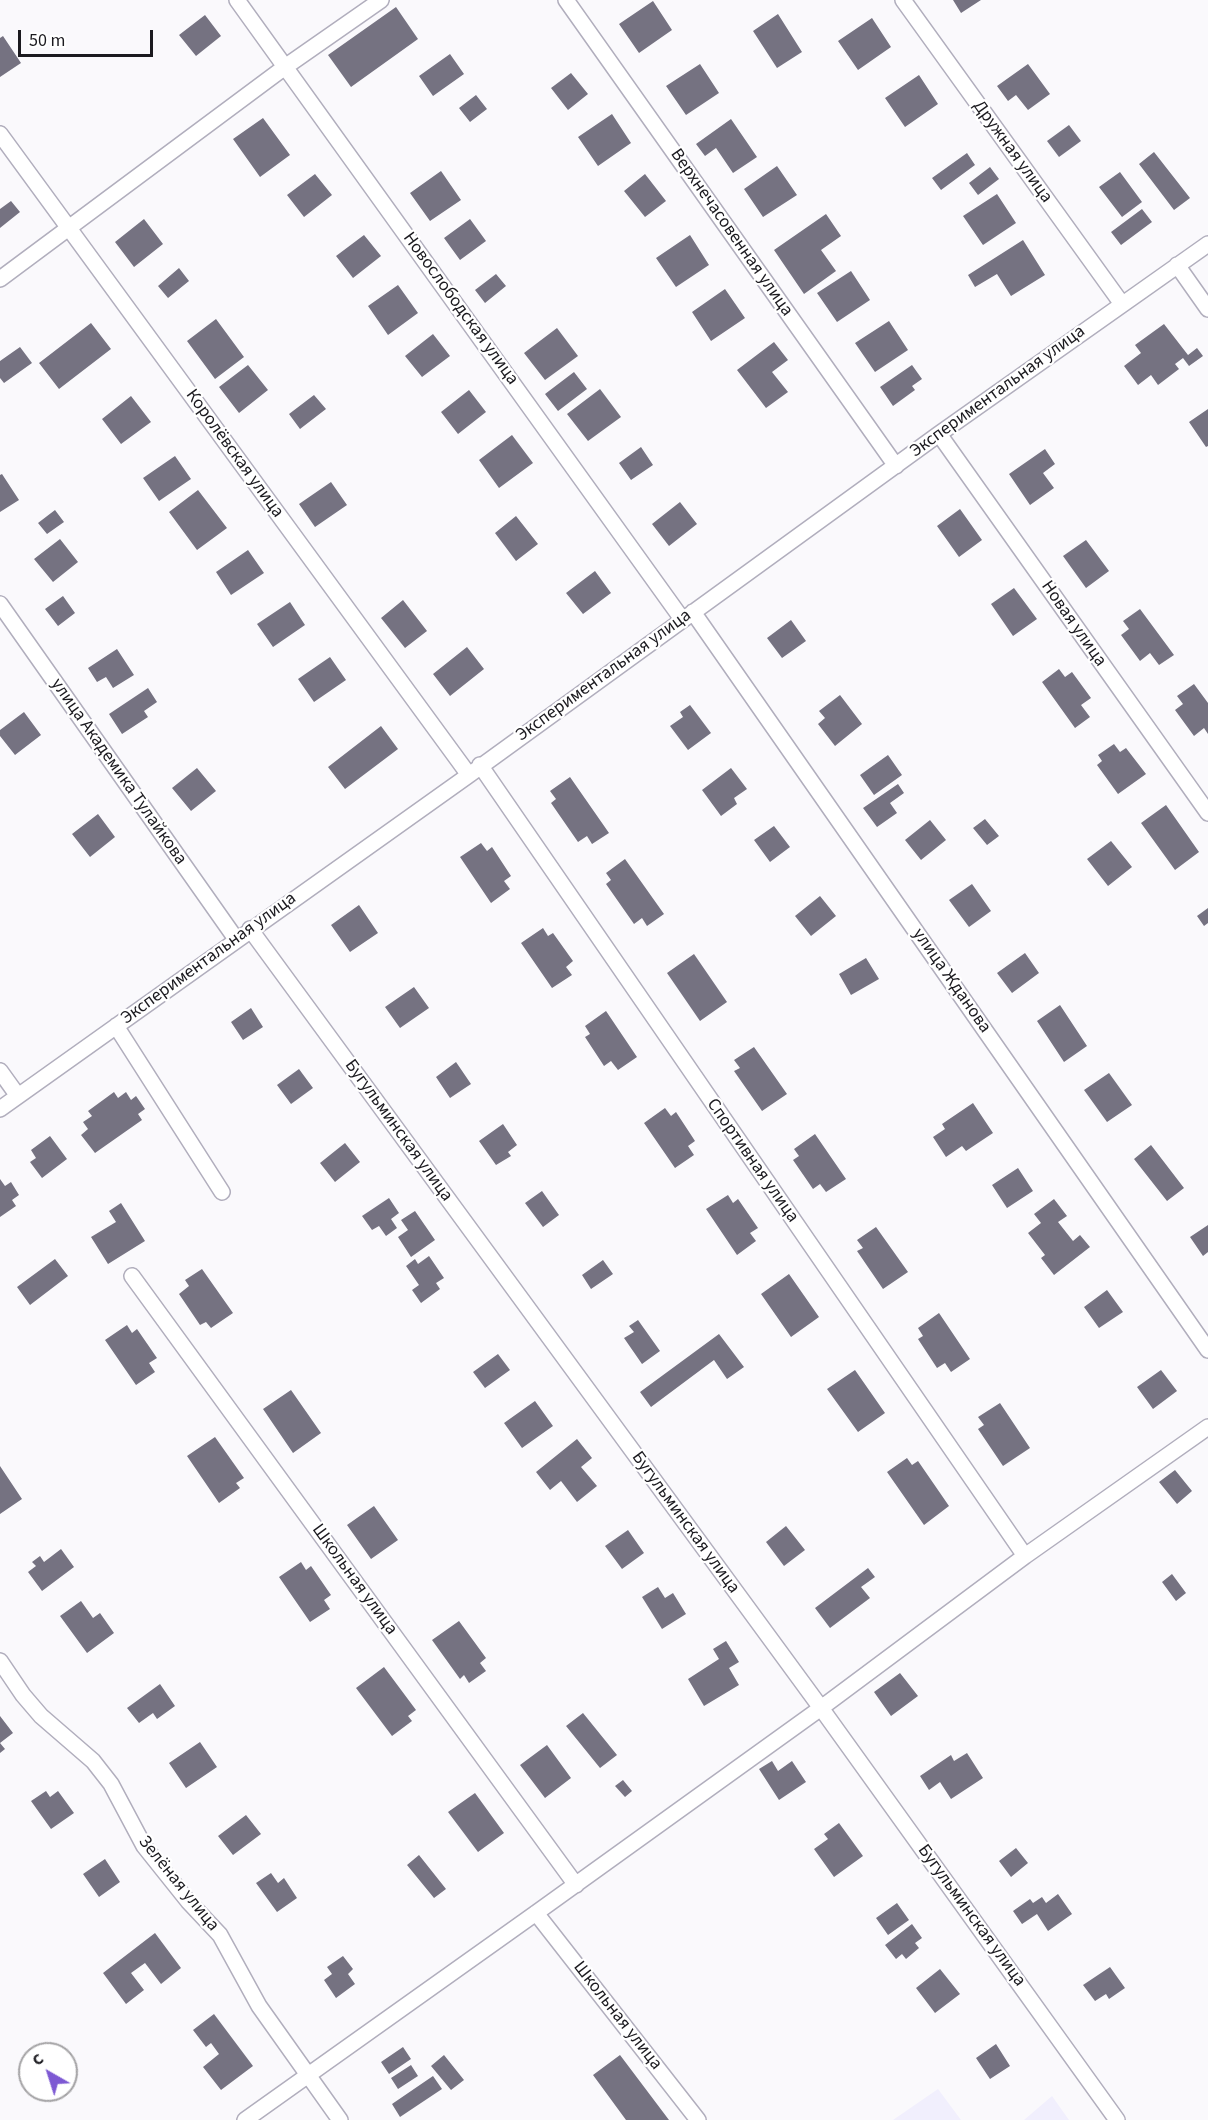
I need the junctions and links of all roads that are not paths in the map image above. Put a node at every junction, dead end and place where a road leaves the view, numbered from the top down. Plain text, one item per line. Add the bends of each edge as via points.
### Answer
1 (237, 0) edge
2 (381, 0) edge
3 (566, 0) edge
4 (903, 0) edge
5 (285, 67) junction
6 (0, 134) edge
7 (70, 229) junction
8 (1208, 244) edge
9 (1177, 266) junction
10 (0, 279) edge
11 (1122, 304) junction
12 (1208, 309) edge
13 (939, 434) junction
14 (896, 465) junction
15 (0, 604) edge
16 (688, 616) junction
17 (474, 770) junction
18 (1208, 813) edge
19 (249, 929) junction
20 (236, 939) junction
21 (116, 1026) junction
22 (0, 1071) edge
23 (18, 1096) junction
24 (0, 1109) edge
25 (222, 1192) dead end
26 (132, 1276) dead end
27 (1208, 1350) edge
28 (1208, 1426) edge
29 (1025, 1556) junction
30 (0, 1661) edge
31 (821, 1708) junction
32 (576, 1885) junction
33 (536, 1913) junction
34 (308, 2073) junction
35 (245, 2120) edge
36 (340, 2120) edge
37 (698, 2120) edge
38 (1117, 2120) edge

1 - 5 street, Новослободская улица
2 - 5 street
3 - 14 street, Верхнечасовенная улица
4 - 11 street, Дружная улица
5 - 7 street
5 - 16 street, Новослободская улица
6 - 7 street, Королёвская улица
7 - 10 street
7 - 17 street, Королёвская улица
8 - 9 street, Экспериментальная улица
9 - 11 street, Экспериментальная улица
9 - 12 street
11 - 13 street, Экспериментальная улица
13 - 14 street, Экспериментальная улица
13 - 18 street, Новая улица
14 - 16 street, Экспериментальная улица
15 - 20 street, улица Академика Тулайкова
16 - 17 street, Экспериментальная улица
16 - 27 street, улица Жданова
17 - 19 street, Экспериментальная улица
17 - 29 street, Спортивная улица
19 - 20 street, Экспериментальная улица
19 - 31 street, Бугульминская улица
20 - 21 street, Экспериментальная улица
21 - 23 street, Экспериментальная улица
21 - 25 street
22 - 23 street
23 - 24 street, Экспериментальная улица
26 - 32 street, Школьная улица
28 - 29 street
29 - 31 street
30 - 34 street, Зелёная улица via 41,1716 93,1761 111,1784 144,1846 220,1935 259,2006
31 - 32 street
31 - 38 street, Бугульминская улица
32 - 33 street
33 - 34 street
33 - 37 street, Школьная улица
34 - 35 street
34 - 36 street, Зелёная улица

